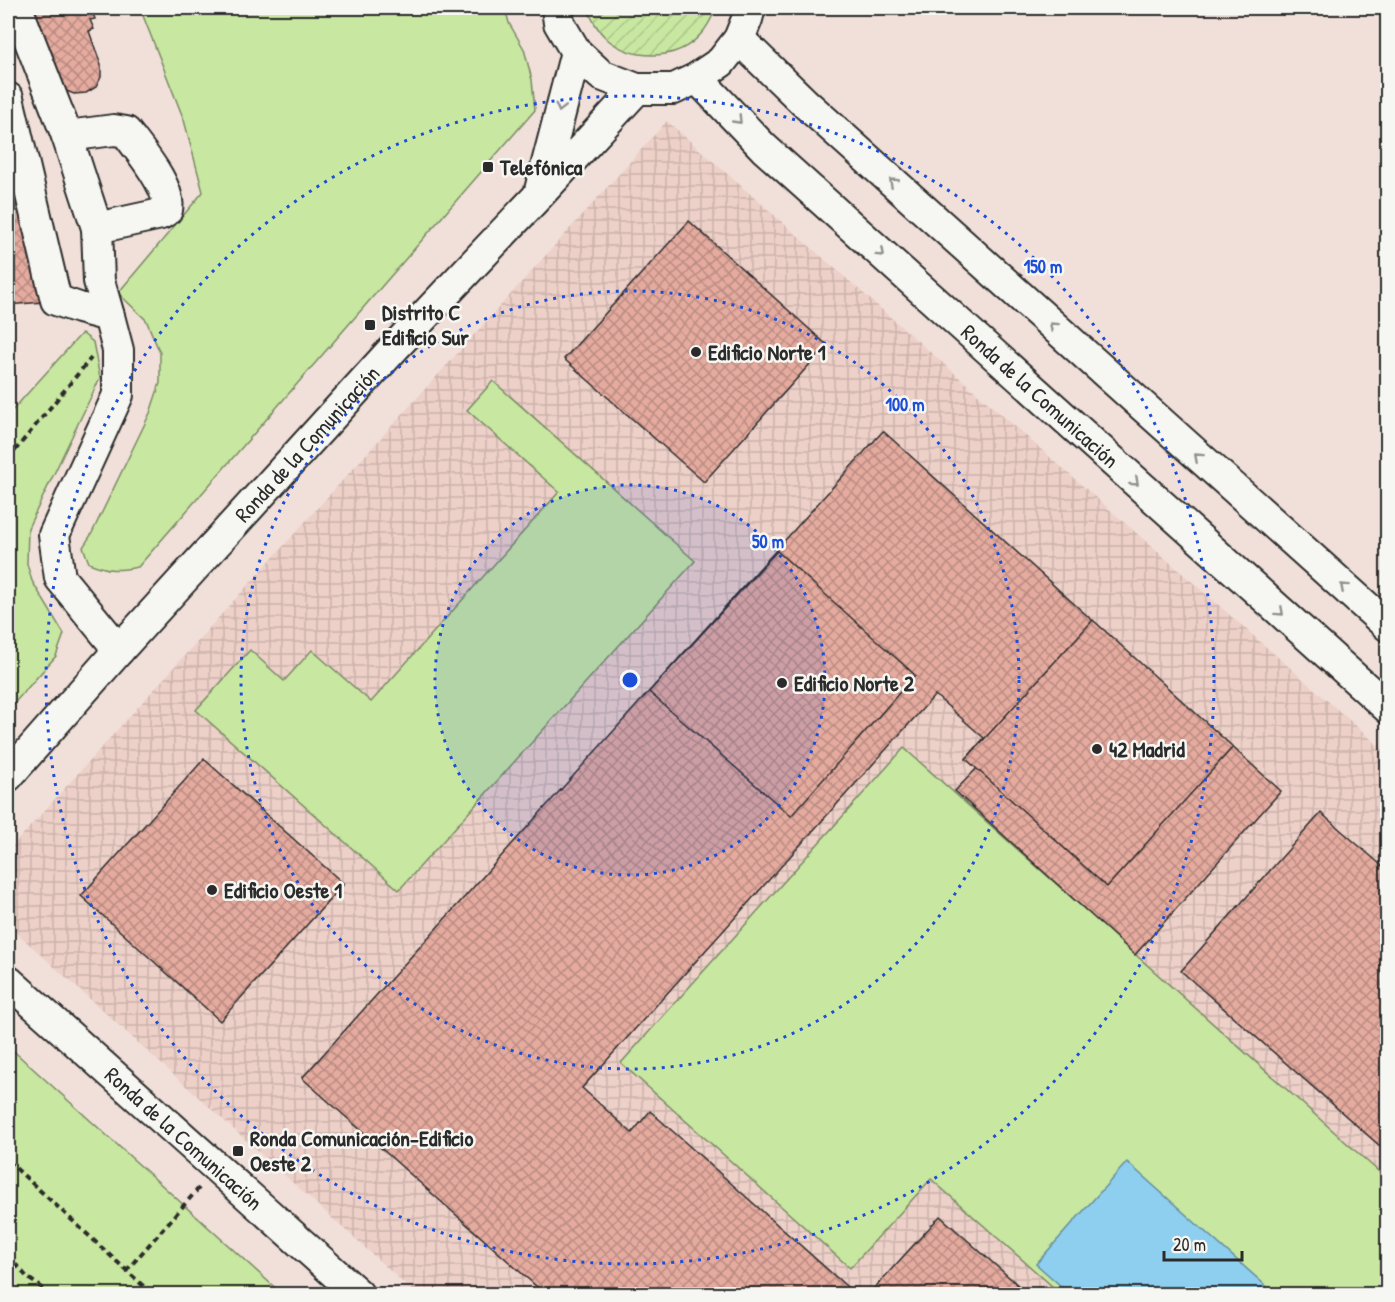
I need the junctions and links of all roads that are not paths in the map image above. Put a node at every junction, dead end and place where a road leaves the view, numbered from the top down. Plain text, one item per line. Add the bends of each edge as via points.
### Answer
1 (17, 8) edge
2 (557, 8) edge
3 (750, 8) edge
4 (739, 39) junction
5 (576, 52) junction
6 (697, 78) junction
7 (637, 89) junction
8 (8, 98) edge
9 (67, 136) junction
10 (538, 196) junction
11 (97, 228) junction
12 (111, 323) junction
13 (1388, 626) edge
14 (119, 650) junction
15 (1388, 708) edge
16 (8, 777) edge
17 (8, 981) edge
18 (358, 1294) edge

1 - 9 street
2 - 5 street via 559,23
3 - 4 street
4 - 6 street via 721,62
13 -> 4 street via 815,112
5 - 7 street via 601,75
5 -> 10 street
6 - 7 street via 674,89
6 -> 15 street, Ronda de la Comunicación via 764,148
7 - 10 street, Ronda de la Comunicación
8 - 12 street via 56,300
9 - 11 street
9 - 11 street via 126,132 159,178 168,204 161,214
10 - 14 street, Ronda de la Comunicación
11 - 12 street via 99,281
12 - 14 street via 118,350 118,395 54,535 60,578
14 - 16 street, Ronda de la Comunicación
17 - 18 street, Ronda de la Comunicación

